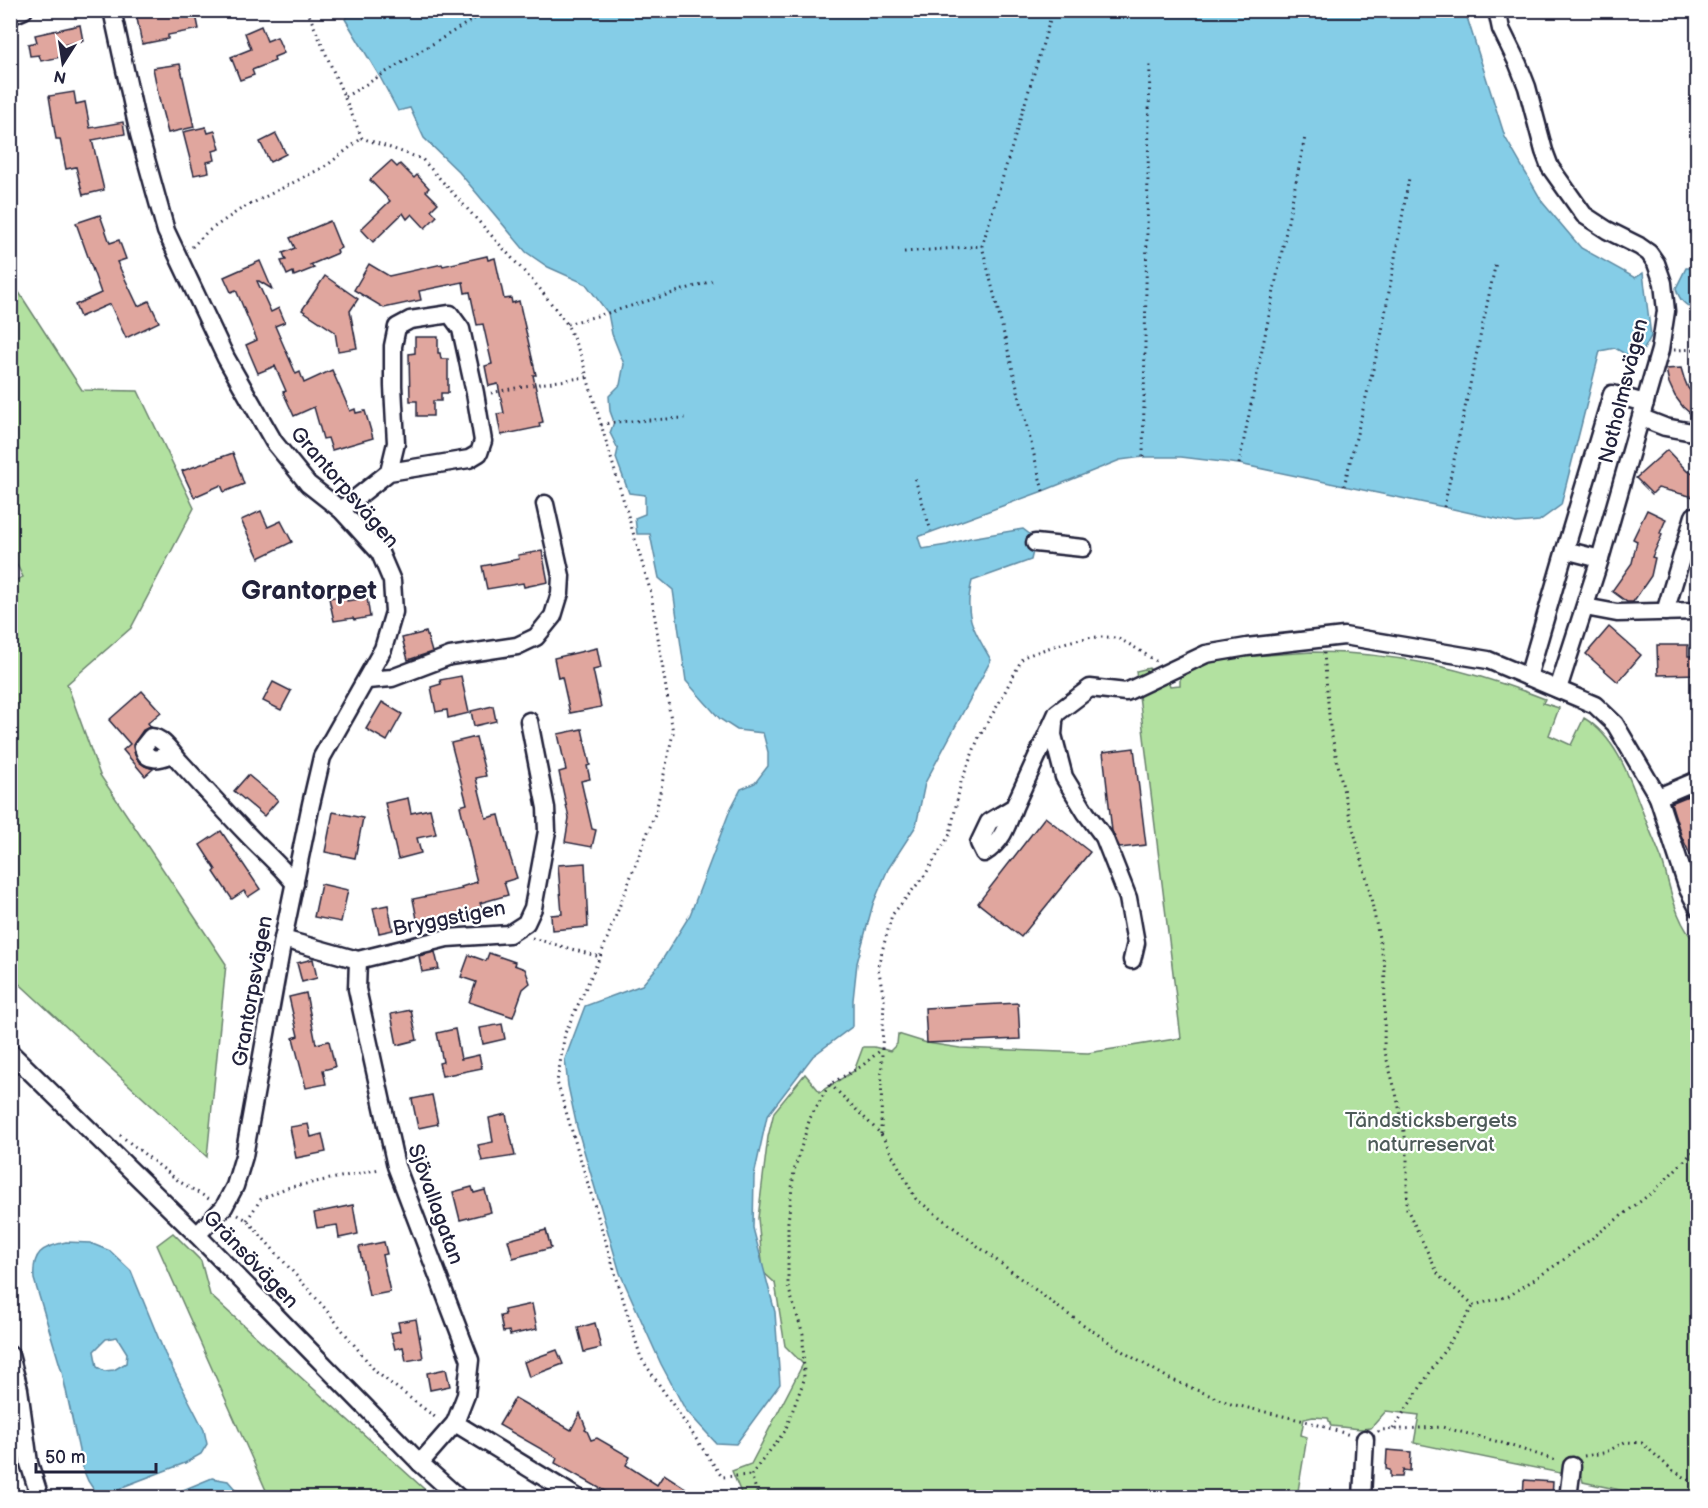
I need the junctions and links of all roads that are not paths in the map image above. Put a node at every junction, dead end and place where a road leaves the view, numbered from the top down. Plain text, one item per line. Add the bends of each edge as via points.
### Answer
1 (24, 10) edge
2 (112, 10) edge
3 (1497, 10) edge
4 (10, 16) edge
5 (1643, 410) junction
6 (1698, 433) edge
7 (389, 472) junction
8 (545, 504) dead end
9 (341, 510) junction
10 (1694, 516) dead end
11 (1035, 543) dead end
12 (1083, 548) dead end
13 (1565, 550) junction
14 (1600, 559) junction
15 (1585, 607) junction
16 (1698, 611) edge
17 (1665, 612) junction
18 (1528, 677) junction
19 (367, 680) junction
20 (1558, 689) junction
21 (1054, 719) junction
22 (529, 721) dead end
23 (172, 754) dead end
24 (1698, 780) edge
25 (1658, 797) junction
26 (1014, 807) dead end
27 (295, 884) junction
28 (1698, 908) edge
29 (284, 939) junction
30 (358, 960) junction
31 (1132, 960) dead end
32 (15, 1045) edge
33 (197, 1235) junction
34 (10, 1355) edge
35 (455, 1423) junction
36 (1365, 1439) road end
37 (420, 1463) junction
38 (1572, 1466) road end
39 (40, 1497) edge
40 (459, 1497) edge
41 (578, 1497) edge
42 (1362, 1497) edge
43 (1568, 1497) edge

1 - 4 street
2 - 9 street, Grantorpsvägen via 139,134 166,231 226,358 274,442 308,484
3 - 5 street, Notholmsvägen via 1501,29 1527,87 1550,167 1584,215 1640,246 1656,263 1666,311
5 - 6 street via 1665,427
5 - 13 street via 1612,394
5 - 14 street, Notholmsvägen
7 - 7 street via 469,459 479,453 483,441 476,398 461,328 450,314 410,320 397,327 393,346 396,443
7 - 9 street
8 - 19 street via 561,576 560,593 553,616 536,638 517,646 450,656 392,678
9 - 19 street, Grantorpsvägen via 380,553 392,581 394,612 383,649
10 - 17 street
11 - 12 street
13 - 14 street
13 - 18 street
14 - 15 street, Notholmsvägen
15 - 17 street via 1617,613
15 - 20 street, Notholmsvägen
16 - 17 street
18 - 20 street
18 - 21 street via 1488,660 1344,636 1206,654 1126,692 1090,688
19 - 27 street, Grantorpsvägen via 322,757
20 - 25 street via 1595,705 1615,724
21 - 26 street
21 - 31 street via 1053,735 1064,777 1104,837 1128,897 1136,943
22 - 30 street, Bryggstigen via 547,831 533,908 526,924 509,934 447,938
23 - 27 street
24 - 25 street
25 - 28 street
27 - 29 street, Grantorpsvägen
29 - 30 street, Bryggstigen
29 - 33 street, Grantorpsvägen via 244,1156 224,1207
30 - 35 street, Sjövallagatan via 357,988 396,1166 470,1360 466,1395
32 - 33 street, Gränsövägen
33 - 37 street, Gränsövägen
34 - 39 street via 20,1389 29,1463
35 - 37 street, Sjövallagatan
35 - 41 street
36 - 42 street
37 - 40 street, Gränsövägen
38 - 43 street

